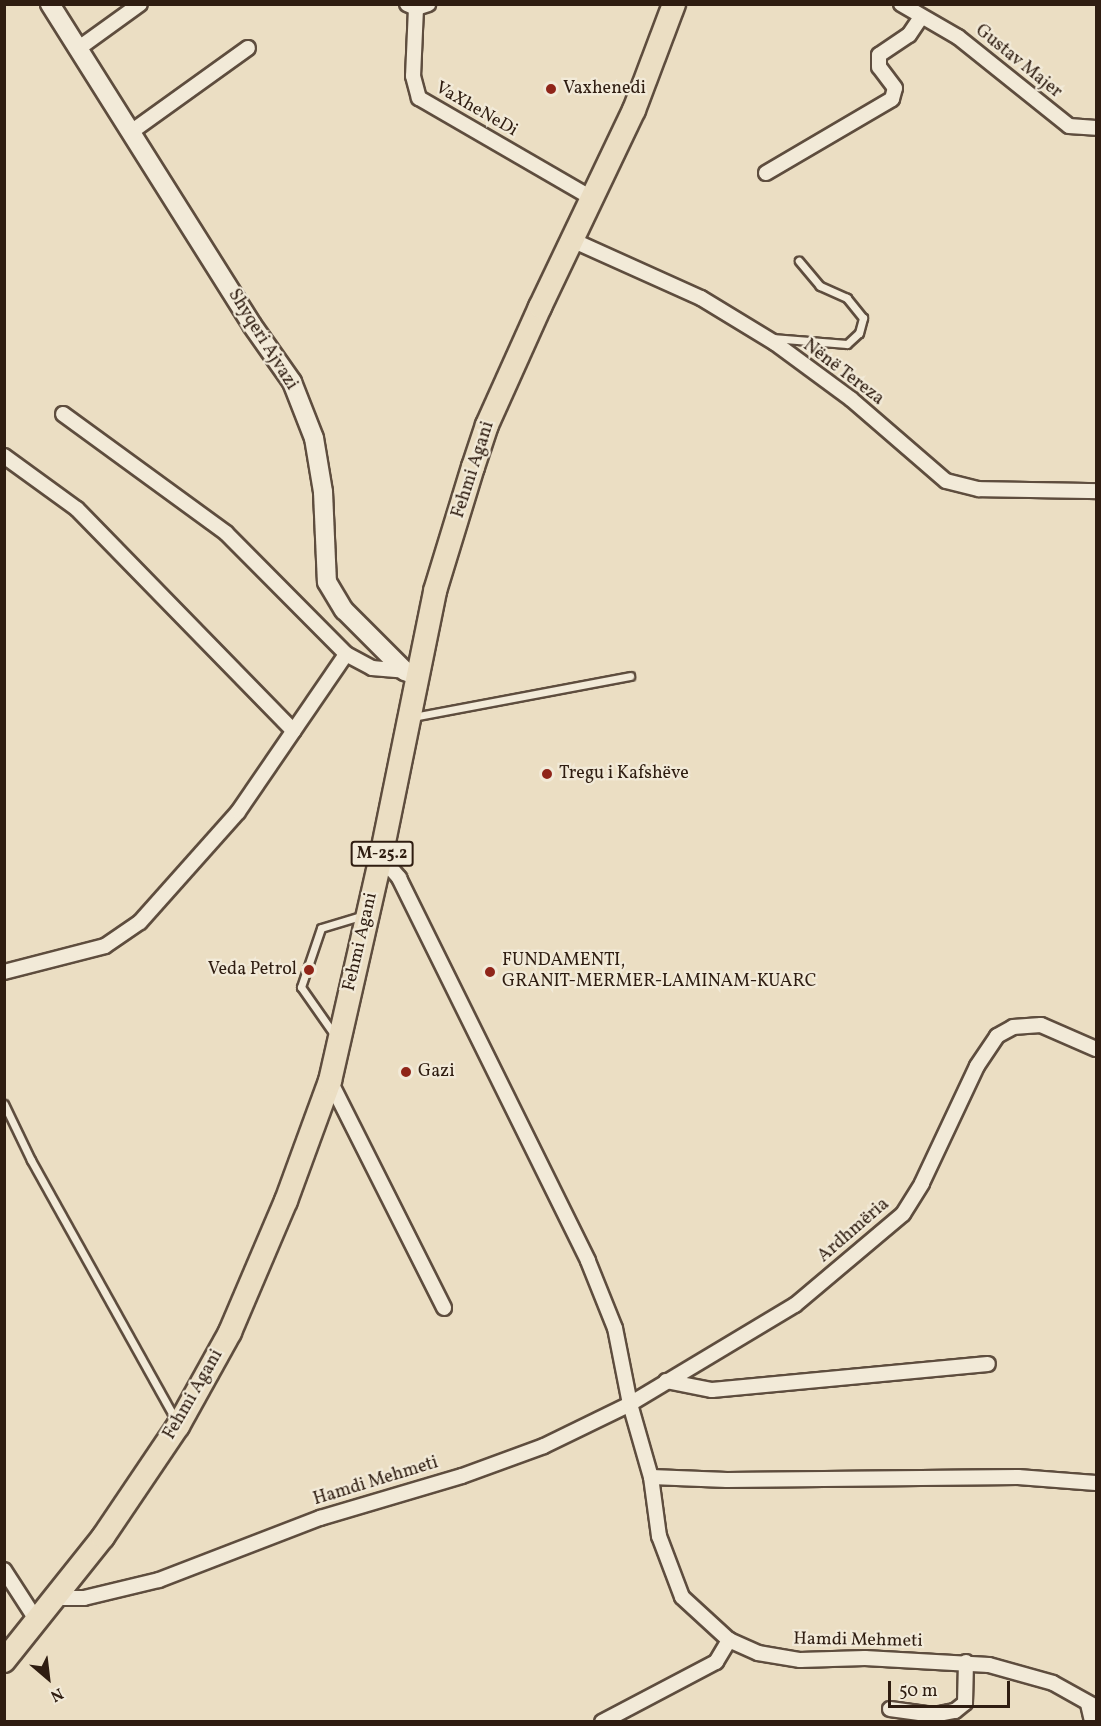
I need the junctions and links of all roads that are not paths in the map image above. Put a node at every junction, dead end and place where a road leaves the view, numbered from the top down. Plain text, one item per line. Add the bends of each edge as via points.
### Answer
1 (50, 4) edge
2 (140, 4) edge
3 (674, 4) edge
4 (901, 4) edge
5 (417, 6) edge
6 (921, 17) junction
7 (79, 48) junction
8 (248, 48) dead end
9 (1096, 128) edge
10 (132, 132) junction
11 (766, 172) dead end
12 (593, 199) junction
13 (572, 240) junction
14 (799, 261) dead end
15 (766, 338) junction
16 (63, 414) dead end
17 (4, 456) edge
18 (1096, 491) edge
19 (346, 654) junction
20 (412, 673) junction
21 (630, 676) dead end
22 (410, 718) junction
23 (294, 731) junction
24 (381, 856) junction
25 (367, 914) junction
26 (4, 972) edge
27 (339, 1041) junction
28 (1096, 1049) edge
29 (330, 1082) junction
30 (4, 1104) edge
31 (444, 1308) dead end
32 (988, 1364) dead end
33 (666, 1381) junction
34 (630, 1404) junction
35 (178, 1425) junction
36 (651, 1477) junction
37 (1096, 1483) edge
38 (4, 1570) edge
39 (56, 1598) junction
40 (37, 1622) junction
41 (729, 1640) junction
42 (4, 1661) edge
43 (966, 1662) junction
44 (1092, 1706) edge
45 (890, 1709) dead end
46 (602, 1722) edge
47 (1092, 1722) edge

1 - 7 street, Shyqeri Ajvazi
2 - 7 street
3 - 12 main road, Fehmi Agani / M-25.2 via 634,110
4 - 6 street, Gustav Majer
5 - 12 street, VaXheNeDi via 413,76 419,98
6 - 9 street, Gustav Majer via 958,37 1069,126
6 - 11 street via 909,35 879,55 879,67 895,88 892,99
7 - 10 street, Shyqeri Ajvazi
8 - 10 street
10 - 20 street, Shyqeri Ajvazi via 252,326 292,382 314,438 323,492 327,582 344,610
12 - 13 main road, Fehmi Agani / M-25.2
13 - 15 street, Nënë Tereza via 701,298
13 - 20 main road, Fehmi Agani / M-25.2 via 487,425
14 - 15 lane via 820,286 847,298 863,318 859,333 848,344
15 - 18 street, Nënë Tereza via 851,399 946,481 979,489
16 - 19 street via 226,533
17 - 23 street via 77,509
19 - 20 street via 372,668
19 - 23 street
20 - 22 main road, Fehmi Agani / M-25.2
21 - 22 lane
22 - 24 main road, Fehmi Agani / M-25.2
23 - 26 street via 238,812 124,935 82,954
24 - 25 main road, Fehmi Agani / M-25.2
24 - 34 street via 399,878 588,1261 615,1328
25 - 27 main road, Fehmi Agani / M-25.2
25 - 27 lane via 321,927 302,987
27 - 29 main road, Fehmi Agani / M-25.2
28 - 33 street, Ardhmëria via 1041,1025 1013,1027 998,1036 977,1066 922,1183 903,1214 795,1305
29 - 31 street
29 - 35 main road, Fehmi Agani / M-25.2 via 286,1201 230,1332
30 - 35 lane
32 - 33 street via 712,1390
33 - 34 street, Ardhmëria
34 - 36 street, Hamdi Mehmeti
34 - 39 street, Hamdi Mehmeti via 544,1446 462,1476 320,1518 159,1580 84,1598
35 - 39 main road, Fehmi Agani / M-25.2 via 103,1537
36 - 37 street via 1018,1477
36 - 41 street, Hamdi Mehmeti via 659,1536 682,1597
38 - 40 street
39 - 40 main road, Fehmi Agani / M-25.2
40 - 42 main road, Fehmi Agani / M-25.2
41 - 43 street, Hamdi Mehmeti via 758,1653 800,1660
41 - 46 street via 716,1662
43 - 44 street, Hamdi Mehmeti via 1053,1683
43 - 45 street via 965,1703 955,1711 934,1715
44 - 47 street

